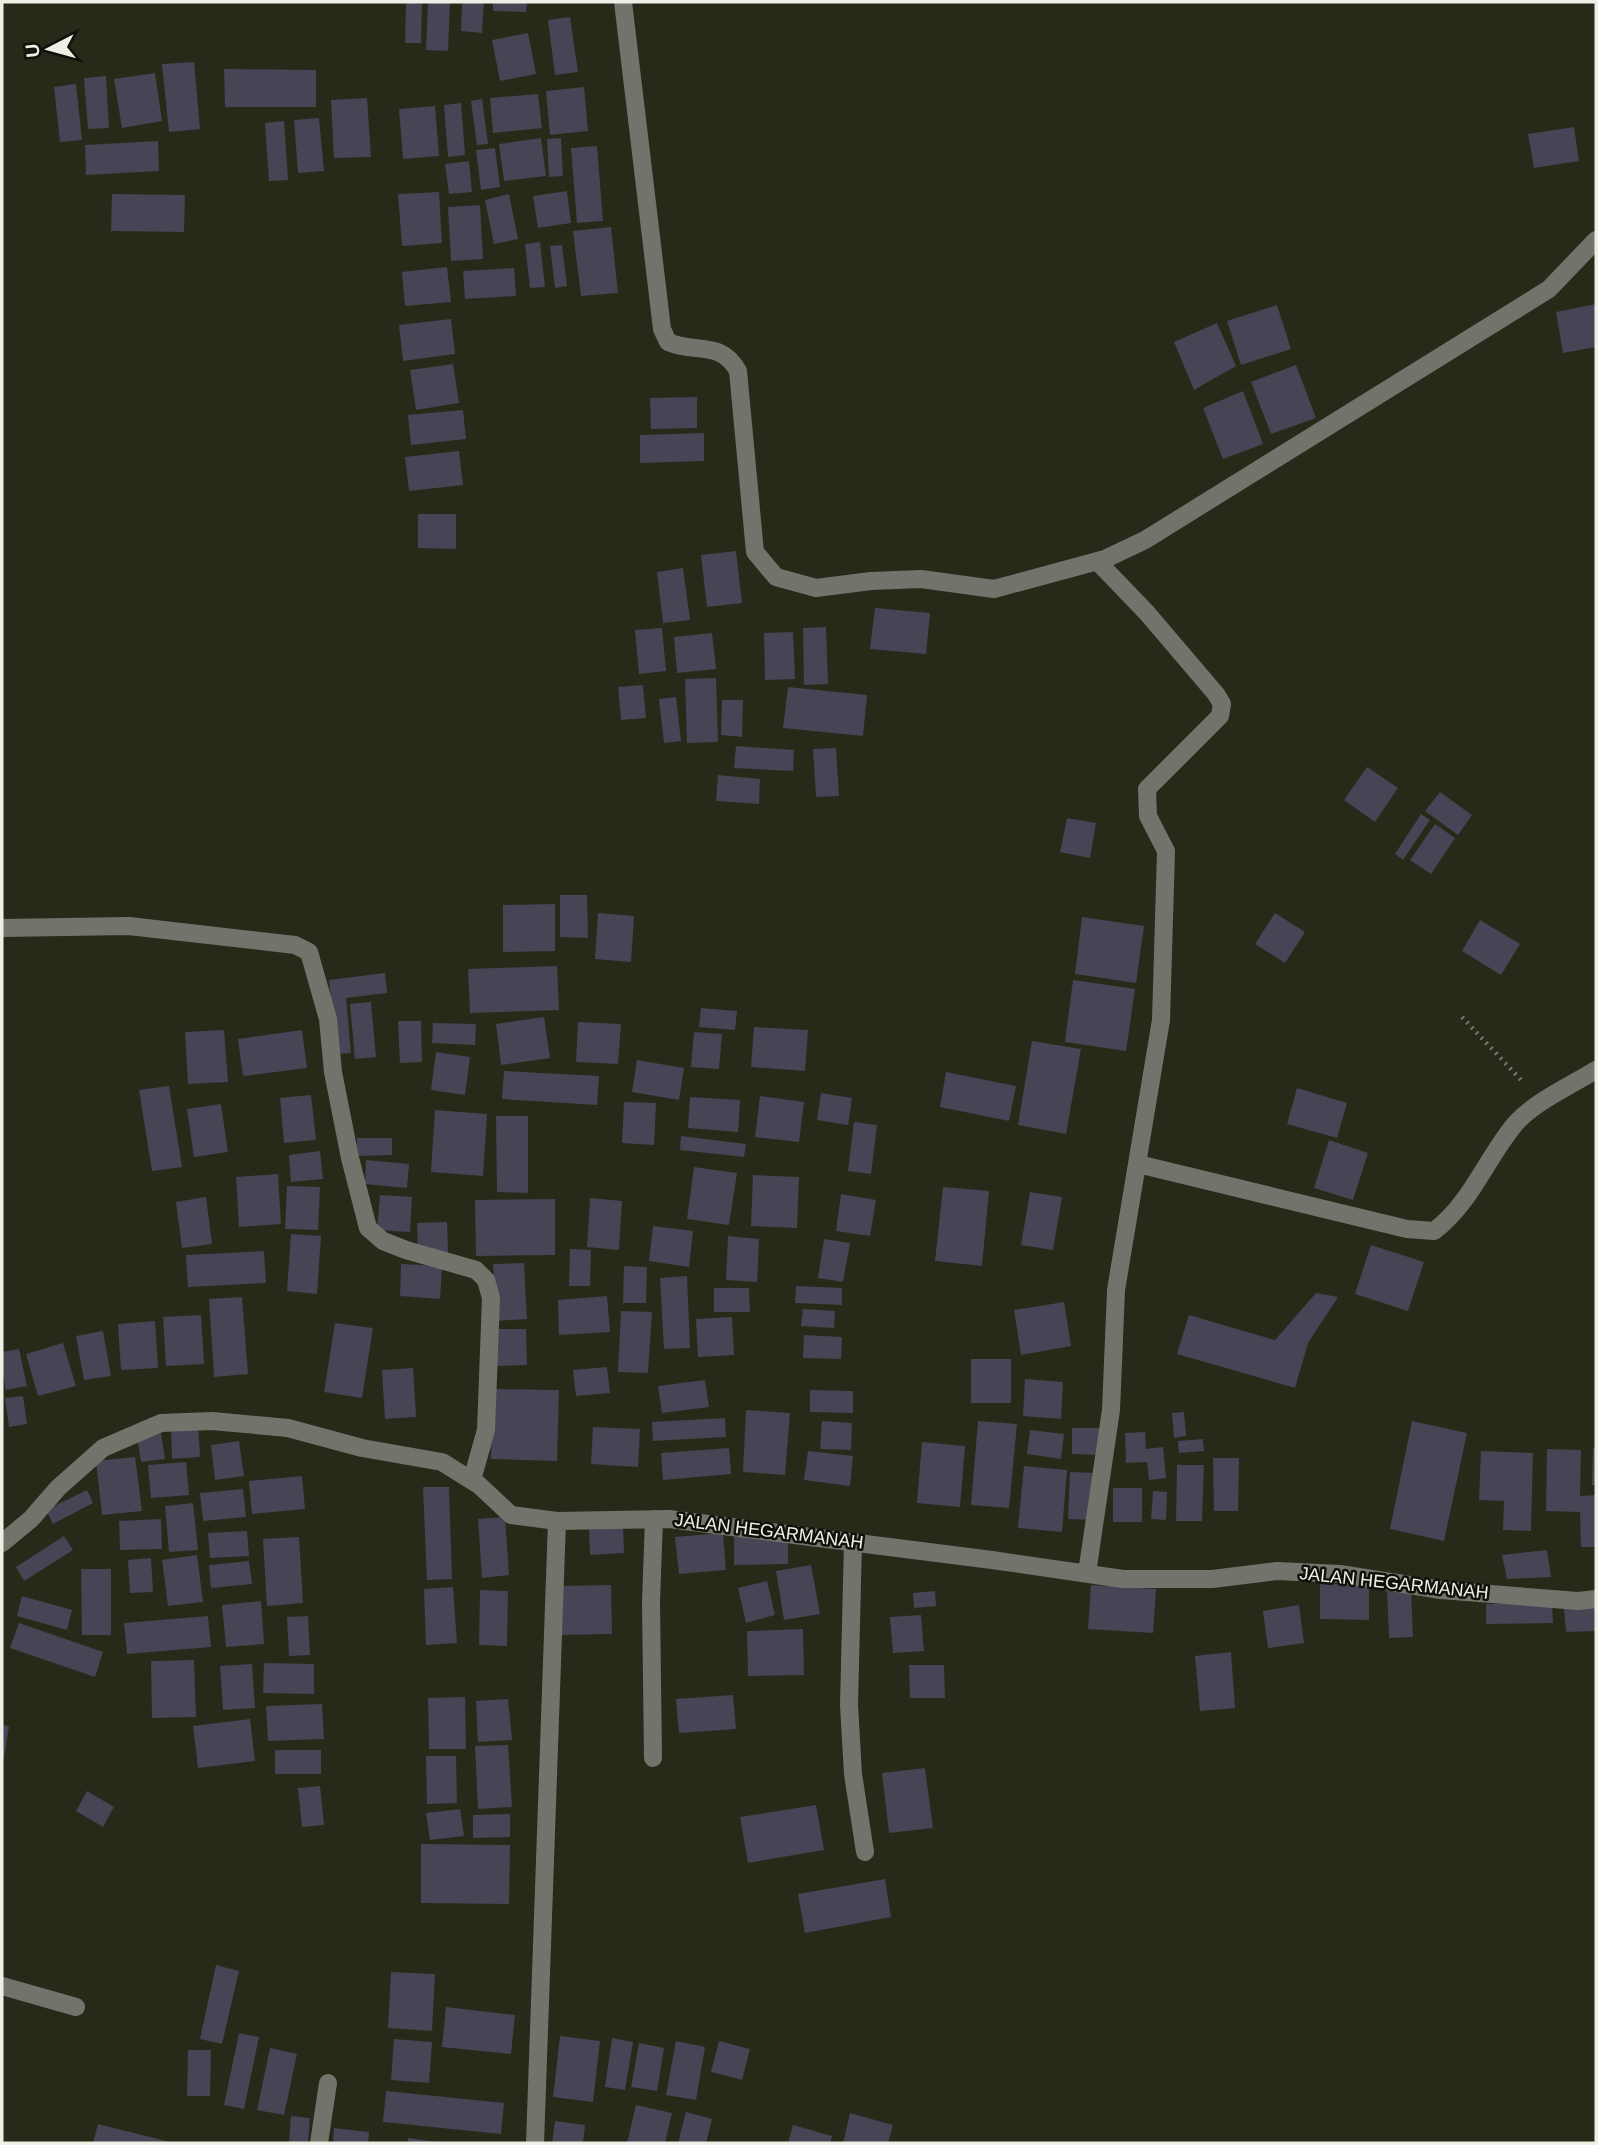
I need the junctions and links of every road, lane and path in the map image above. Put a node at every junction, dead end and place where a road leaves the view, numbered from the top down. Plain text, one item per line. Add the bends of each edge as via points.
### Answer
1 (623, 2) edge
2 (1596, 240) edge
3 (1097, 561) junction
4 (2, 928) edge
5 (1462, 1017) dead end
6 (1596, 1070) edge
7 (1545, 1101) junction
8 (1138, 1164) junction
9 (472, 1480) junction
10 (654, 1519) junction
11 (557, 1521) junction
12 (2, 1542) edge
13 (853, 1542) junction
14 (1087, 1573) junction
15 (1596, 1599) edge
16 (653, 1758) dead end
17 (865, 1852) dead end
18 (2, 1986) edge
19 (76, 2007) dead end
20 (328, 2083) dead end
21 (319, 2143) edge
22 (535, 2143) edge

1 - 3 street via 662,329 668,342 681,348 721,351 738,371 755,552 776,578 816,588 921,579 994,589
2 - 3 street via 1549,289 1145,540
3 - 8 street via 1222,704 1220,716 1147,789 1148,816 1166,851 1165,934 1161,1020
4 - 9 street via 129,926 295,945 309,952 328,1019 336,1084 368,1227 383,1241 475,1270 486,1280 491,1298 486,1430
5 - 7 path
6 - 7 street
7 - 8 street via 1516,1123 1462,1204 1434,1231 1407,1229
8 - 14 street via 1116,1290 1111,1410
9 - 11 street, JALAN HEGARMANAH via 511,1515
9 - 12 street, JALAN HEGARMANAH via 442,1462 362,1448 288,1428 212,1421 161,1423 103,1448
10 - 11 street, JALAN HEGARMANAH
10 - 13 street, JALAN HEGARMANAH
10 - 16 street
11 - 22 street
13 - 14 street, JALAN HEGARMANAH
13 - 17 street via 849,1705
14 - 15 street, JALAN HEGARMANAH via 1123,1579 1212,1579 1277,1571 1441,1590
18 - 19 street
20 - 21 street

